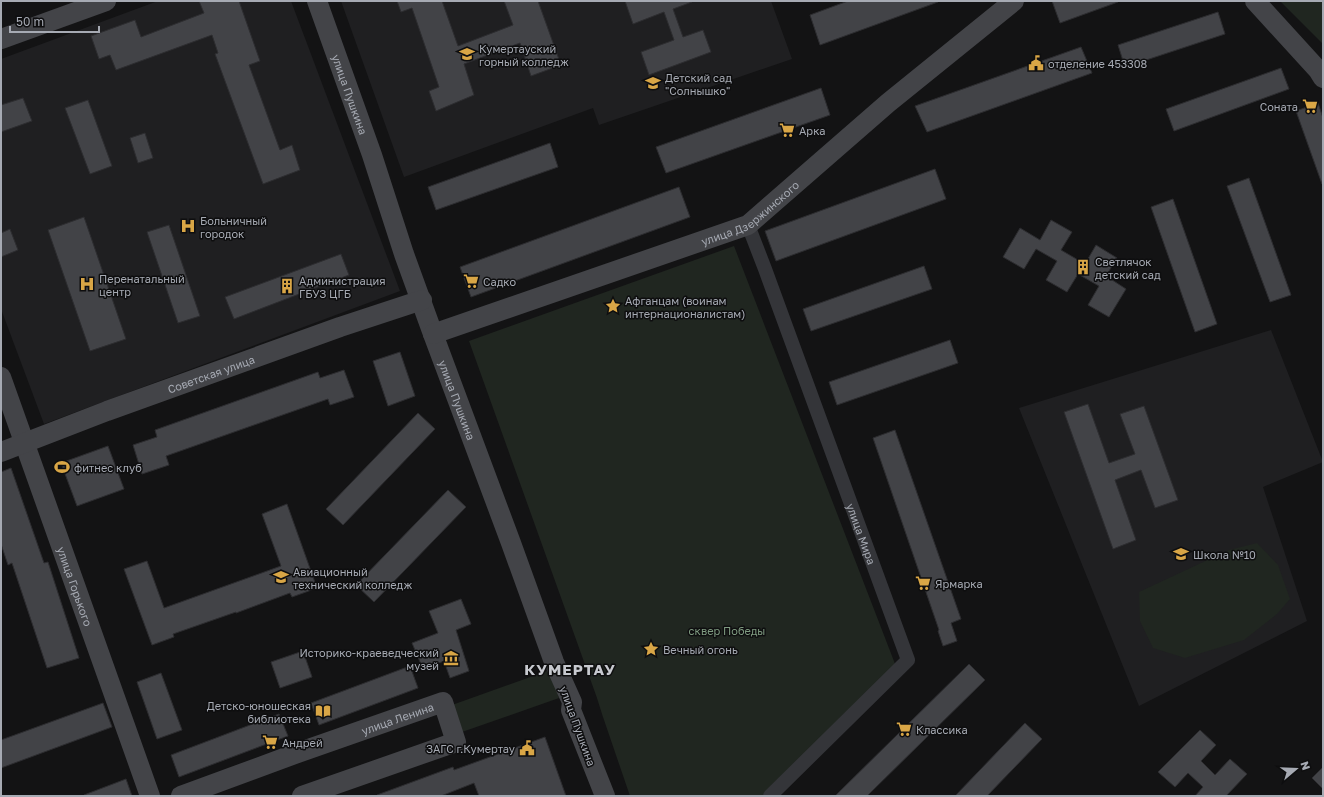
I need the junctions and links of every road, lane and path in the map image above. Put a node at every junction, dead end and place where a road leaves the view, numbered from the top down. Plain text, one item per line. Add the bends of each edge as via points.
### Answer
1 (106, 1) edge
2 (317, 1) edge
3 (1014, 1) edge
4 (1255, 1) edge
5 (1, 39) edge
6 (1323, 78) edge
7 (748, 225) junction
8 (422, 300) junction
9 (433, 334) junction
10 (1, 377) edge
11 (24, 444) junction
12 (1, 452) edge
13 (150, 796) edge
14 (181, 796) edge
15 (302, 796) edge
16 (604, 796) edge
17 (770, 796) edge

1 - 5 street
2 - 8 street, улица Пушкина
3 - 7 street, улица Дзержинского via 888,103
4 - 6 street
7 - 9 street, улица Дзержинского
7 - 17 street, улица Мира via 908,660
8 - 9 street, улица Пушкина
8 - 11 street, Советская улица via 106,411
9 - 16 street, улица Пушкина via 554,662 572,702 571,710
10 - 11 street, улица Горького
11 - 12 street, Советская улица
11 - 13 street, улица Горького
14 - 15 street, улица Ленина via 443,702 456,742

